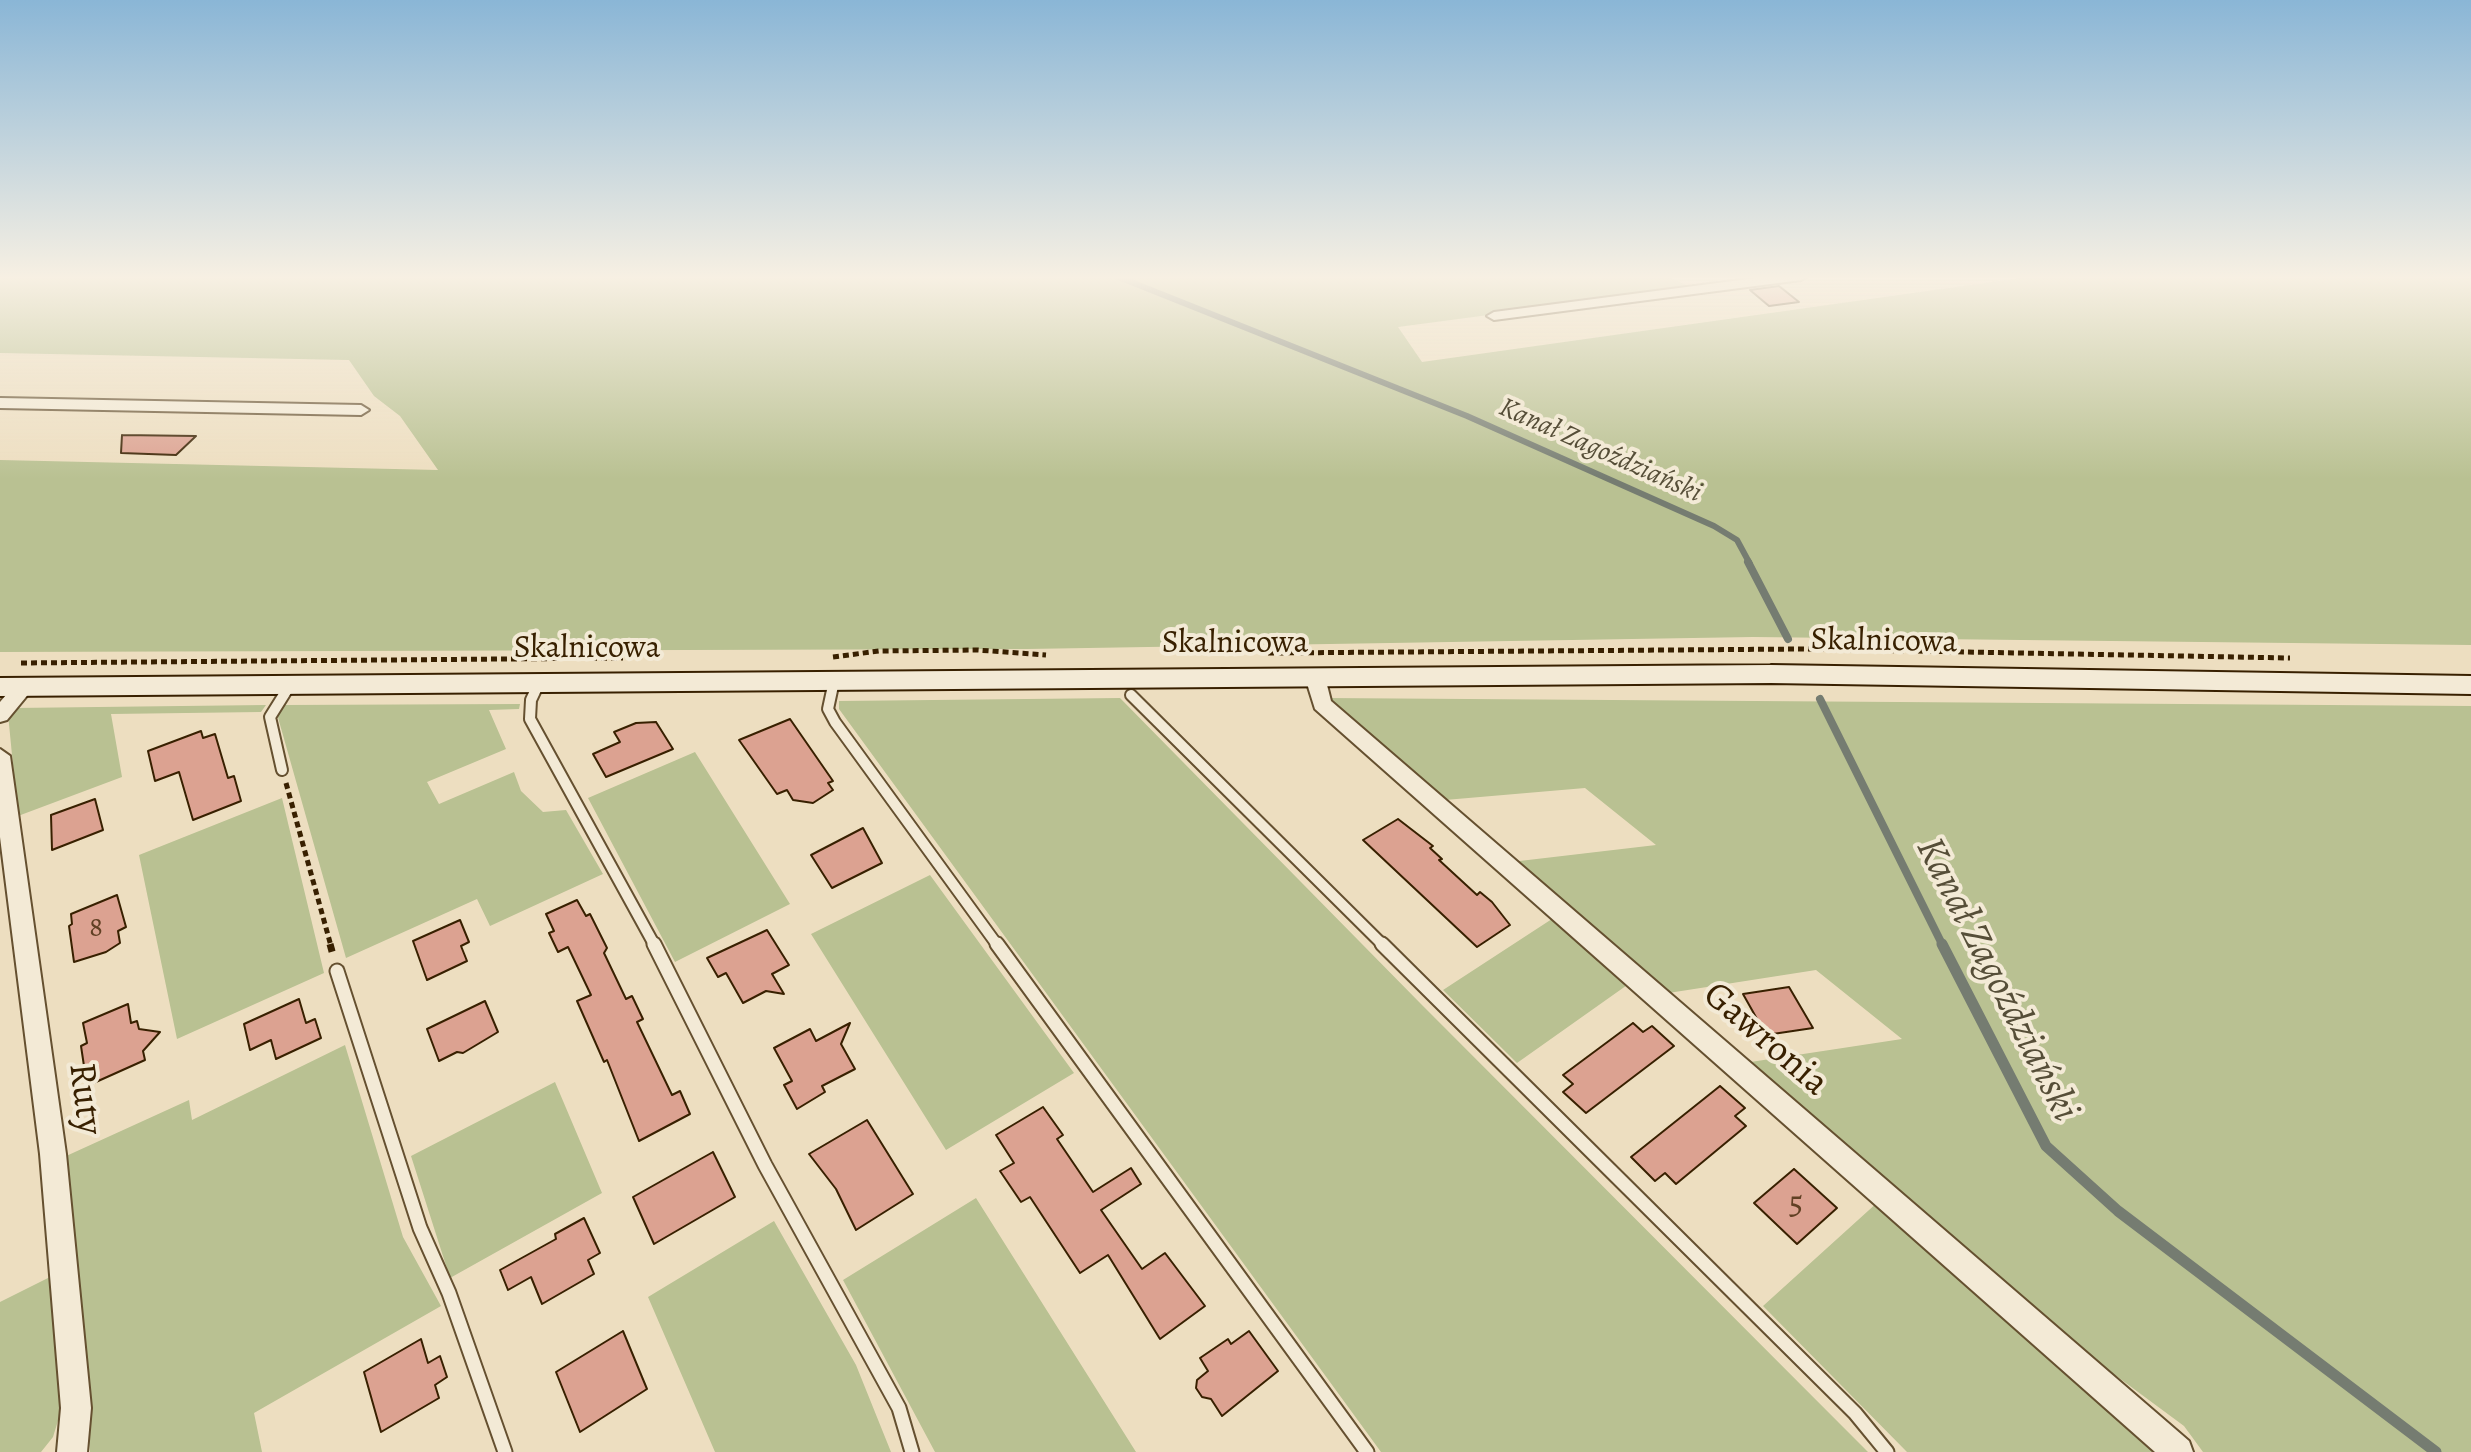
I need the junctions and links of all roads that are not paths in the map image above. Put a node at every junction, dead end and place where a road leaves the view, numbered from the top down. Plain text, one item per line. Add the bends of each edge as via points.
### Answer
1 (0, 403) edge
2 (361, 410) dead end
3 (1315, 677) junction
4 (834, 681) junction
5 (539, 683) junction
6 (290, 685) junction
7 (2471, 685) edge
8 (12, 686) edge
9 (1131, 695) dead end
10 (0, 715) edge
11 (0, 756) edge
12 (282, 770) road end
13 (337, 971) road end
14 (72, 1452) edge
15 (505, 1452) edge
16 (912, 1452) edge
17 (1367, 1452) edge
18 (1887, 1452) edge
19 (2178, 1452) edge

1 - 2 street
3 - 4 street, Skalnicowa
3 - 7 street, Skalnicowa via 1794,674
3 - 19 street, Gawronia via 1322,704
4 - 5 street, Skalnicowa
4 - 17 lane via 828,709 835,722
5 - 6 street, Skalnicowa
5 - 16 lane via 530,719 629,895 765,1165 899,1408
6 - 8 street, Skalnicowa
6 - 12 lane via 270,717
8 - 10 street
9 - 18 lane via 1855,1413
11 - 14 street, Ruty via 53,1154 76,1408
13 - 15 lane via 420,1228 449,1293

